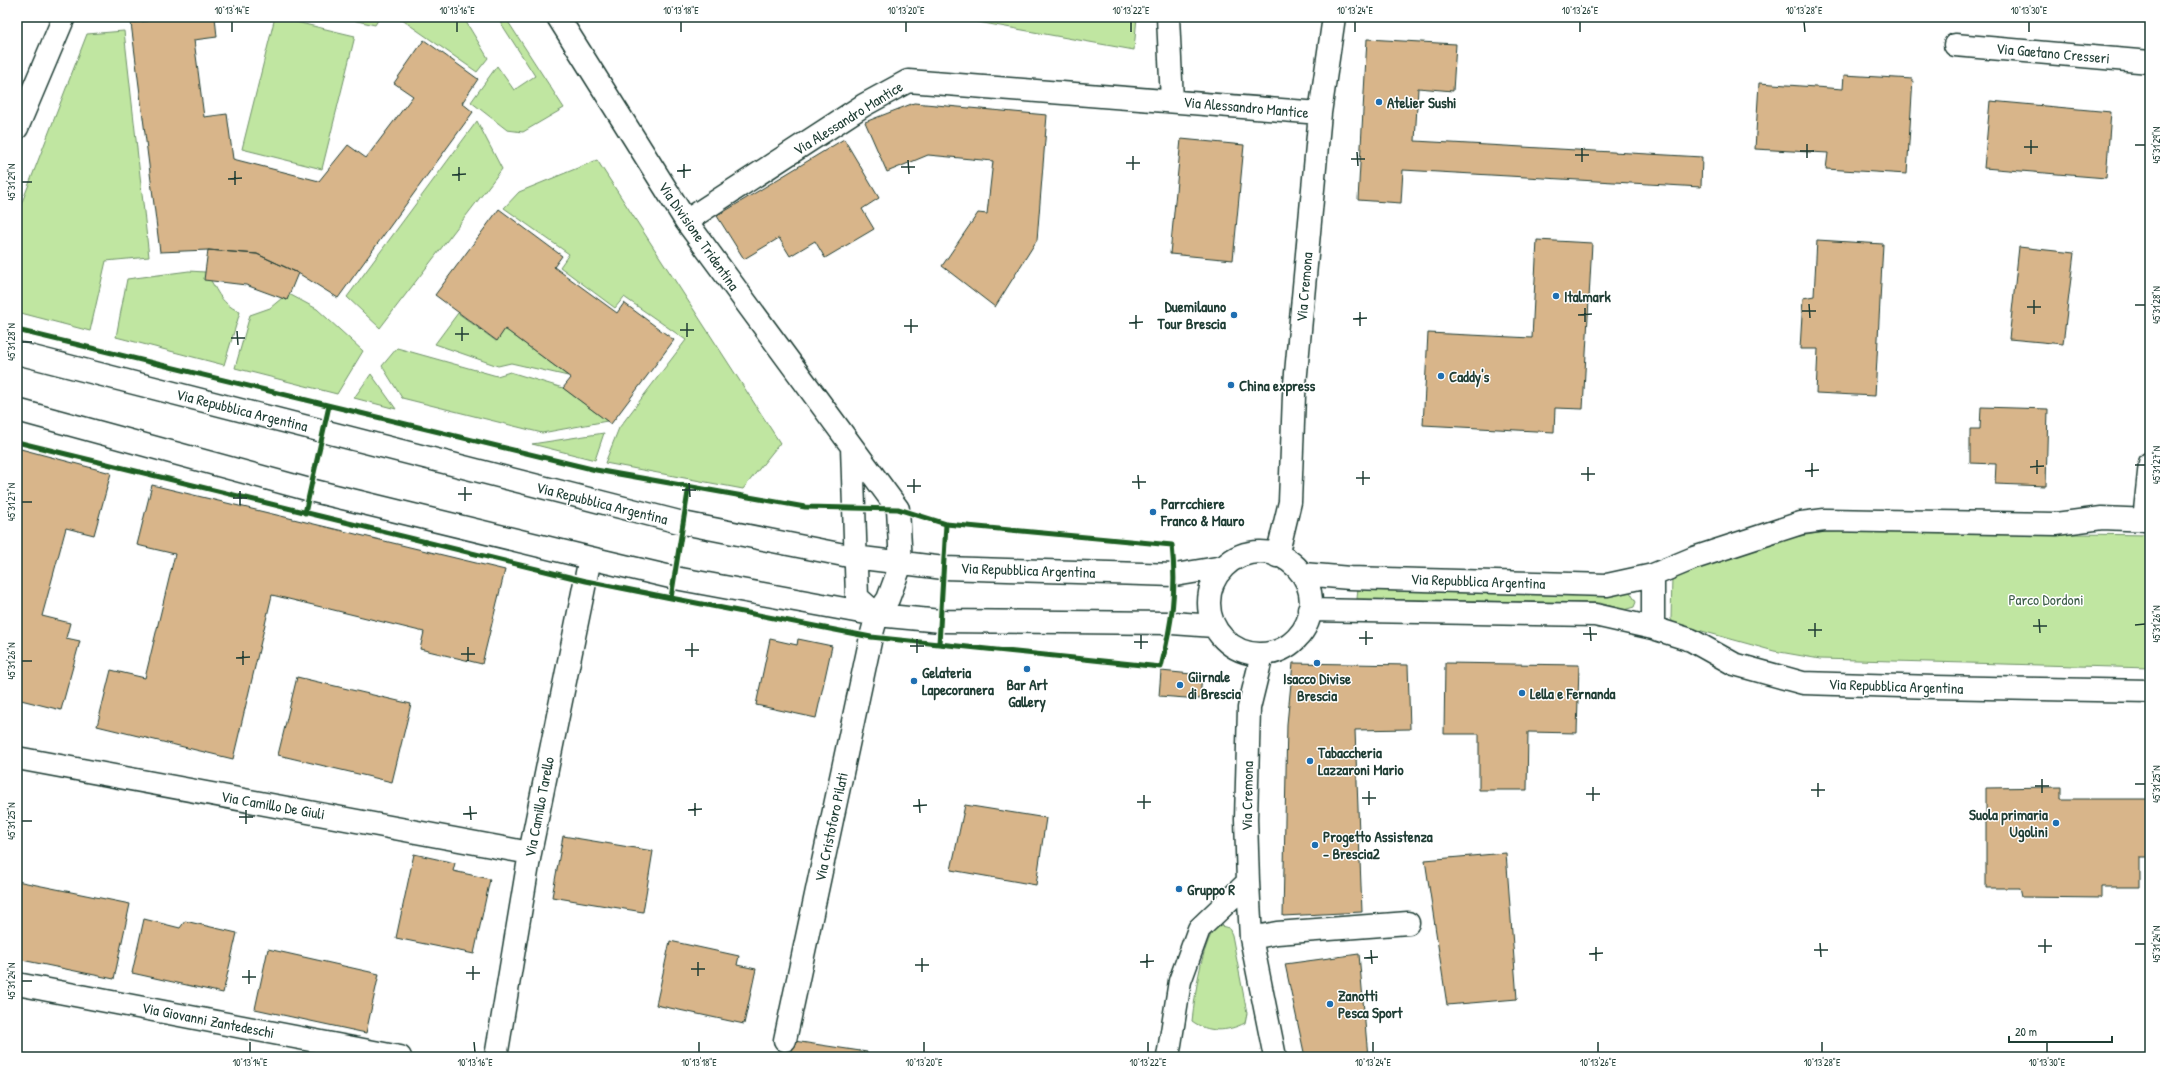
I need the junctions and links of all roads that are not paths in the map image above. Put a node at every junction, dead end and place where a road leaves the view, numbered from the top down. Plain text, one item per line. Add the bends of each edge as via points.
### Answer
1 (64, 17) edge
2 (558, 17) edge
3 (1168, 17) edge
4 (1334, 17) edge
5 (1955, 45) dead end
6 (2150, 62) edge
7 (1172, 101) junction
8 (1320, 113) junction
9 (17, 128) edge
10 (686, 221) junction
11 (17, 353) edge
12 (17, 410) edge
13 (852, 447) junction
14 (2150, 463) edge
15 (2147, 520) edge
16 (1277, 556) junction
17 (854, 557) junction
18 (590, 558) junction
19 (901, 564) junction
20 (1223, 567) junction
21 (1303, 574) junction
22 (1653, 575) junction
23 (1309, 610) junction
24 (877, 615) junction
25 (1214, 626) junction
26 (1654, 628) junction
27 (1262, 655) junction
28 (2150, 691) edge
29 (17, 758) edge
30 (530, 853) junction
31 (1248, 882) junction
32 (1408, 922) dead end
33 (1251, 938) junction
34 (17, 984) edge
35 (785, 1040) dead end
36 (400, 1057) edge
37 (496, 1057) edge
38 (1168, 1057) edge
39 (1275, 1057) edge

1 - 9 street
2 - 10 street, Via Divisione Tridentina
3 - 7 street, Via Alessandro Mantice
4 - 8 street, Via Cremona
5 - 6 street, Via Gaetano Cresseri
7 - 8 street, Via Alessandro Mantice
7 - 10 street, Via Alessandro Mantice via 908,81 864,105
8 - 16 street, Via Cremona via 1294,395 1290,502
10 - 13 street, Via Divisione Tridentina
11 - 17 street, Via Repubblica Argentina via 683,523
12 - 18 street via 310,490
13 - 17 street
13 - 19 street, Via Divisione Tridentina via 898,509
14 - 15 street
15 - 22 street, Via Repubblica Argentina via 2102,518 2056,524 1825,520 1801,523 1694,558
16 - 20 street, Via Repubblica Argentina via 1261,552 1241,556
16 - 21 street, Via Repubblica Argentina via 1290,562
17 - 19 street, Via Repubblica Argentina
17 - 24 street via 857,597
18 - 24 street via 674,578
18 - 30 street, Via Camillo Tarello
19 - 20 street, Via Repubblica Argentina via 944,568 1175,574
19 - 24 street, Via Divisione Tridentina via 888,598
20 - 25 street, Via Repubblica Argentina via 1212,584 1208,606
21 - 22 street, Via Repubblica Argentina via 1350,578 1607,585
21 - 23 street via 1308,585
22 - 26 street
23 - 26 street, Via Repubblica Argentina via 1595,615
23 - 27 street via 1298,636 1289,644
24 - 25 street via 941,621
24 - 35 street, Via Cristoforo Pilati
25 - 27 street, Via Repubblica Argentina via 1227,642 1245,652
26 - 28 street, Via Repubblica Argentina via 1691,640 1734,664 1803,683
27 - 31 street, Via Cremona via 1249,708 1246,820
29 - 30 street, Via Camillo De Giuli
30 - 37 street, Via Camillo Tarello
31 - 33 street, Via Cremona
31 - 38 street via 1199,929 1180,981
32 - 33 street via 1277,933
33 - 39 street, Via Cremona
34 - 36 street, Via Giovanni Zantedeschi

